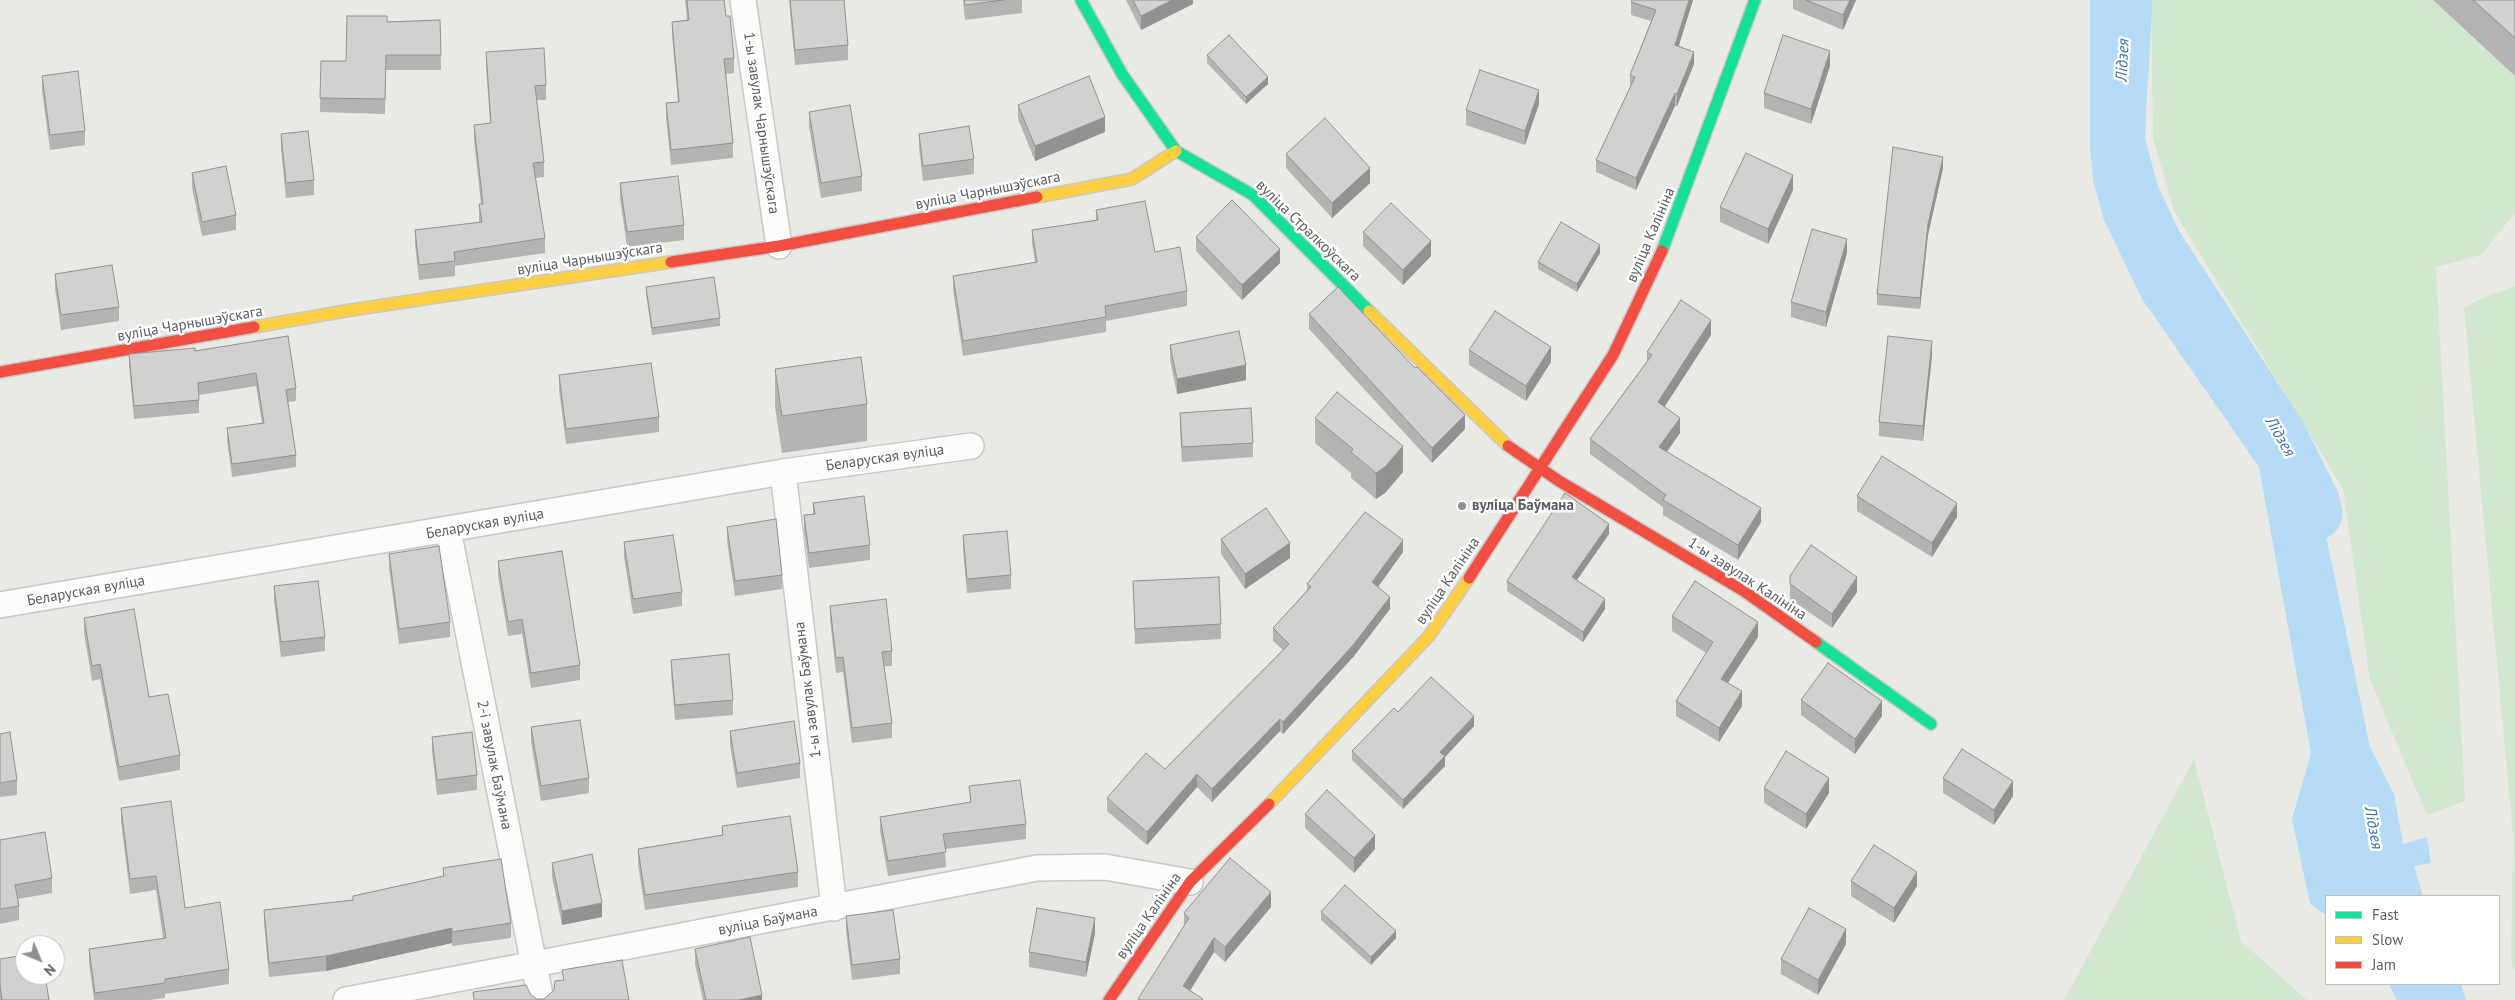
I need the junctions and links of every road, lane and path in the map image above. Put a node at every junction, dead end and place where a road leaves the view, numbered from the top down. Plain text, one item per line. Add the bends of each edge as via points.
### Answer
1 (743, 0) edge
2 (1081, 0) edge
3 (1755, 0) edge
4 (1176, 151) junction
5 (779, 246) junction
6 (0, 372) edge
7 (971, 446) dead end
8 (1540, 468) junction
9 (782, 472) junction
10 (448, 530) junction
11 (0, 605) edge
12 (1931, 724) dead end
13 (1190, 882) junction
14 (834, 908) junction
15 (533, 966) junction
16 (346, 1000) edge
17 (541, 1000) edge
18 (1109, 1000) edge

1 - 5 street, 1-ы завулак Чарнышэўскага
2 - 4 street, вуліца Стралкоўскага via 1122,74
3 - 8 street, вуліца Калініна via 1670,234 1612,355
4 - 5 street, вуліца Чарнышэўскага via 1132,179
4 - 8 street, вуліца Стралкоўскага via 1253,195 1500,441
5 - 6 street, вуліца Чарнышэўскага via 351,310
7 - 9 street, Беларуская вуліца
8 - 12 street, 1-ы завулак Калініна via 1744,591
8 - 13 street, вуліца Калініна via 1428,636 1285,788
9 - 10 street, Беларуская вуліца
9 - 14 street, 1-ы завулак Баўмана
10 - 11 street, Беларуская вуліца
10 - 15 street, 2-і завулак Баўмана
13 - 14 street, вуліца Баўмана via 1105,866 1037,868
13 - 18 street, вуліца Калініна
14 - 15 street, вуліца Баўмана
15 - 16 street, вуліца Баўмана
15 - 17 street, 2-і завулак Баўмана

